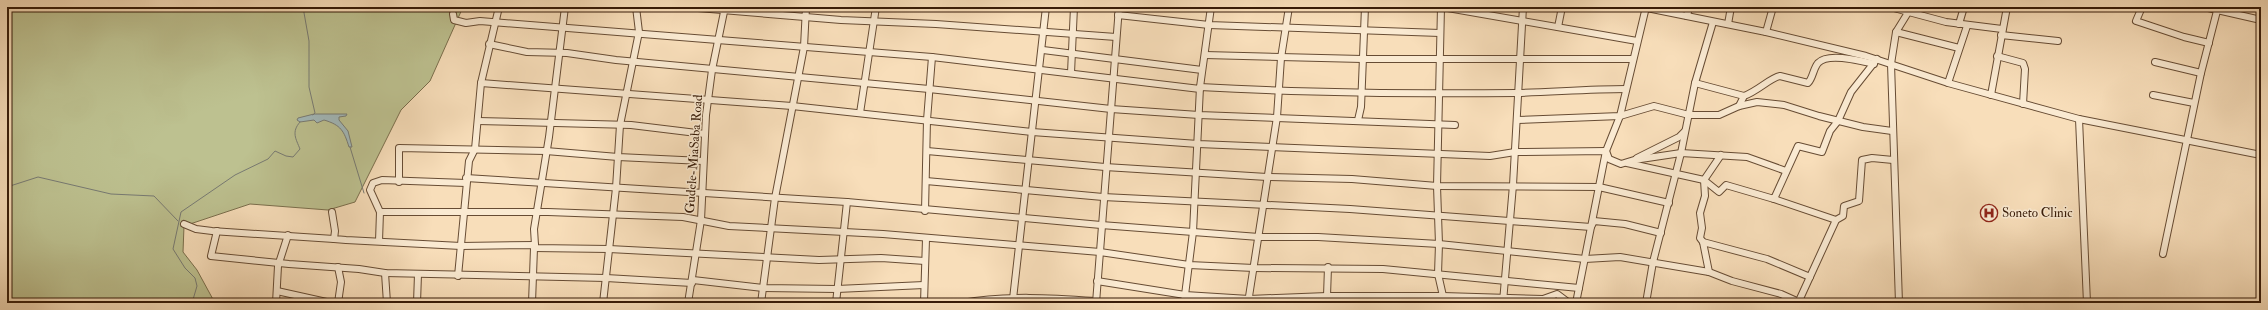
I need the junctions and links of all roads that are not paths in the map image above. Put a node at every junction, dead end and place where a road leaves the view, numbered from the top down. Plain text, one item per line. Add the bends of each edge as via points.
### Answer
1 (499, 7) edge
2 (565, 7) edge
3 (636, 7) edge
4 (686, 7) edge
5 (806, 7) edge
6 (876, 7) edge
7 (1046, 7) edge
8 (1074, 7) edge
9 (1119, 7) edge
10 (1211, 7) edge
11 (1289, 7) edge
12 (1365, 7) edge
13 (1442, 7) edge
14 (1523, 7) edge
15 (1562, 7) edge
16 (1645, 7) edge
17 (1689, 7) edge
18 (1730, 7) edge
19 (1773, 7) edge
20 (1890, 7) edge
21 (1964, 7) edge
22 (2007, 7) edge
23 (2142, 7) edge
24 (2204, 7) edge
25 (725, 9) edge
26 (1906, 9) edge
27 (2217, 9) edge
28 (452, 14) dead end
29 (1118, 15) junction
30 (1687, 16) junction
31 (806, 17) junction
32 (2261, 20) edge
33 (874, 21) junction
34 (1522, 21) junction
35 (495, 22) junction
36 (1713, 22) junction
37 (1728, 24) junction
38 (1959, 24) junction
39 (1209, 25) junction
40 (1968, 26) junction
41 (1558, 27) junction
42 (563, 28) junction
43 (1286, 28) junction
44 (1363, 29) junction
45 (639, 32) junction
46 (1044, 32) junction
47 (1766, 32) junction
48 (1896, 32) junction
49 (2002, 32) junction
50 (1440, 33) junction
51 (1072, 34) junction
52 (1116, 37) junction
53 (719, 40) junction
54 (2058, 41) dead end
55 (1637, 42) junction
56 (2209, 43) junction
57 (489, 44) junction
58 (804, 47) junction
59 (1959, 48) junction
60 (1043, 50) junction
61 (870, 52) junction
62 (559, 53) junction
63 (1072, 53) junction
64 (1205, 55) junction
65 (1997, 56) junction
66 (932, 57) junction
67 (1115, 57) junction
68 (1281, 58) junction
69 (1362, 59) junction
70 (1633, 59) junction
71 (1439, 60) junction
72 (1520, 60) junction
73 (633, 61) junction
74 (1876, 62) junction
75 (2155, 62) dead end
76 (1891, 64) junction
77 (712, 70) junction
78 (1041, 70) junction
79 (1202, 70) junction
80 (1071, 73) junction
81 (2201, 73) junction
82 (799, 78) junction
83 (1113, 80) junction
84 (481, 83) junction
85 (863, 83) junction
86 (1695, 83) junction
87 (1948, 83) junction
88 (555, 87) junction
89 (1200, 88) junction
90 (929, 89) junction
91 (1626, 89) junction
92 (1280, 91) junction
93 (1361, 92) junction
94 (1438, 92) junction
95 (1519, 93) junction
96 (626, 94) junction
97 (1991, 95) junction
98 (2153, 95) dead end
99 (1744, 96) junction
100 (709, 100) junction
101 (1036, 102) junction
102 (2194, 103) junction
103 (2023, 104) junction
104 (792, 106) junction
105 (1740, 106) junction
106 (1111, 109) junction
107 (860, 113) junction
108 (1199, 115) junction
109 (1689, 115) junction
110 (1620, 116) junction
111 (1277, 117) junction
112 (2079, 119) junction
113 (927, 120) junction
114 (1358, 120) junction
115 (1517, 120) junction
116 (478, 121) junction
117 (552, 121) junction
118 (1838, 121) junction
119 (1437, 123) junction
120 (620, 125) junction
121 (1455, 125) dead end
122 (1892, 131) junction
123 (1032, 132) junction
124 (1684, 132) junction
125 (705, 134) junction
126 (1108, 137) junction
127 (2186, 140) junction
128 (1198, 144) junction
129 (1272, 147) junction
130 (475, 149) junction
131 (927, 150) junction
132 (546, 151) junction
133 (1606, 151) junction
134 (1516, 152) junction
135 (1681, 153) junction
136 (1438, 154) junction
137 (1721, 155) junction
138 (2261, 155) edge
139 (618, 158) junction
140 (1029, 160) junction
141 (1634, 160) junction
142 (1893, 160) junction
143 (703, 161) junction
144 (1627, 163) junction
145 (1105, 167) junction
146 (1786, 171) junction
147 (1195, 172) junction
148 (1676, 175) junction
149 (1267, 177) junction
150 (466, 180) junction
151 (1704, 180) junction
152 (926, 181) junction
153 (399, 182) junction
154 (542, 183) junction
155 (1513, 185) junction
156 (1437, 186) junction
157 (1598, 187) junction
158 (616, 188) junction
159 (1026, 189) junction
160 (703, 192) junction
161 (1103, 196) junction
162 (775, 198) junction
163 (1774, 199) junction
164 (847, 202) junction
165 (1194, 203) junction
166 (1668, 204) junction
167 (1262, 206) junction
168 (925, 211) dead end
169 (332, 212) dead end
170 (380, 212) junction
171 (536, 212) junction
172 (464, 214) junction
173 (613, 216) junction
174 (1022, 217) junction
175 (1439, 217) junction
176 (701, 220) junction
177 (1836, 220) junction
178 (1511, 222) junction
179 (184, 224) dead end
180 (1100, 225) junction
181 (1591, 227) junction
182 (771, 230) junction
183 (217, 231) junction
184 (843, 232) junction
185 (1193, 232) junction
186 (1661, 233) junction
187 (288, 235) junction
188 (1258, 237) junction
189 (334, 239) junction
190 (926, 239) junction
191 (379, 242) junction
192 (1703, 242) junction
193 (1439, 244) junction
194 (461, 246) junction
195 (535, 246) junction
196 (1019, 246) junction
197 (609, 249) junction
198 (1508, 250) junction
199 (1100, 252) junction
200 (697, 253) junction
201 (2164, 254) dead end
202 (768, 258) junction
203 (840, 258) junction
204 (1585, 259) junction
205 (925, 261) junction
206 (1653, 262) junction
207 (281, 263) junction
208 (1189, 265) junction
209 (338, 267) junction
210 (1328, 267) junction
211 (1254, 268) junction
212 (1709, 272) junction
213 (385, 273) junction
214 (418, 274) junction
215 (1438, 274) junction
216 (458, 276) junction
217 (534, 276) junction
218 (1810, 277) junction
219 (606, 278) junction
220 (1504, 280) junction
221 (1097, 281) junction
222 (692, 282) junction
223 (924, 285) junction
224 (763, 288) junction
225 (1580, 288) junction
226 (837, 289) junction
227 (277, 291) junction
228 (1184, 295) junction
229 (1327, 296) junction
230 (1443, 296) junction
231 (1393, 300) edge
232 (1012, 301) edge
233 (1249, 301) edge
234 (1503, 301) edge
235 (1096, 302) edge
236 (276, 303) edge
237 (331, 303) edge
238 (338, 303) edge
239 (387, 303) edge
240 (417, 303) edge
241 (532, 303) edge
242 (603, 303) edge
243 (688, 303) edge
244 (761, 303) edge
245 (836, 303) edge
246 (924, 303) edge
247 (962, 303) edge
248 (1184, 303) edge
249 (1443, 303) edge
250 (1569, 303) edge
251 (1576, 303) edge
252 (1646, 303) edge
253 (1799, 303) edge
254 (1899, 303) edge
255 (2086, 303) edge

1 - 35 street
2 - 42 street
3 - 45 street
4 - 25 street
5 - 31 street
6 - 33 street
7 - 46 street
8 - 51 street
9 - 29 street
10 - 39 street
11 - 43 street
12 - 44 street
13 - 34 street
13 - 50 street
14 - 34 street
15 - 41 street
16 - 30 street
16 - 55 street
17 - 30 street
18 - 37 street
19 - 47 street
20 - 26 street
21 - 38 street
22 - 49 street
23 - 56 street via 2136,21
24 - 27 street
25 - 31 street
25 - 53 street, Gudele-MiaSaba Road
26 - 38 street
26 - 48 street
27 - 32 street
27 - 56 street
28 - 35 street via 454,20
29 - 39 street
29 - 52 street
30 - 36 street
31 - 33 street
31 - 58 street
33 - 46 street
33 - 61 street
34 - 41 street
34 - 72 street
35 - 42 street
35 - 57 street
36 - 37 street
36 - 86 street
37 - 47 street
38 - 40 street
39 - 43 street
39 - 64 street
40 - 49 street
40 - 59 street
41 - 55 street
42 - 45 street
42 - 62 street
43 - 44 street
43 - 68 street
44 - 50 street
44 - 69 street
45 - 53 street
45 - 73 street
46 - 51 street
46 - 60 street
47 - 74 street
48 - 59 street
48 - 76 street
49 - 54 street
49 - 65 street
50 - 71 street
51 - 52 street
51 - 63 street
52 - 67 street
53 - 58 street
53 - 77 street, Gudele-MiaSaba Road
55 - 70 street
56 - 81 street
57 - 62 street via 527,52
57 - 84 street
58 - 61 street
58 - 82 street
59 - 87 street
60 - 63 street
60 - 78 street
61 - 66 street
61 - 85 street
62 - 73 street
62 - 88 street
63 - 67 street
63 - 80 street
64 - 68 street
64 - 79 street
65 - 97 street
65 - 103 street via 2024,63
66 - 78 street
66 - 90 street
67 - 79 street
67 - 83 street
68 - 69 street
68 - 92 street
69 - 71 street
69 - 93 street
70 - 72 street
70 - 91 street
71 - 72 street
71 - 94 street
72 - 95 street
73 - 77 street
73 - 96 street
74 - 76 street
74 - 99 street via 1826,59 1817,64 1808,83 1780,76 1759,90
74 - 118 street via 1851,92
75 - 81 street
76 - 87 street
76 - 122 street
77 - 82 street
77 - 100 street, Gudele-MiaSaba Road
78 - 80 street
78 - 101 street
79 - 89 street
80 - 83 street
81 - 102 street
82 - 85 street
82 - 104 street
83 - 89 street
83 - 106 street
84 - 88 street
84 - 116 street
85 - 90 street
85 - 107 street
86 - 99 street
86 - 109 street
87 - 97 street
88 - 96 street
88 - 117 street
89 - 92 street
89 - 108 street
90 - 101 street
90 - 113 street
91 - 95 street
91 - 110 street
92 - 93 street
92 - 111 street
93 - 94 street
93 - 114 street via 1361,112
94 - 95 street
94 - 119 street
95 - 115 street
96 - 100 street
96 - 120 street
97 - 103 street
98 - 102 street
99 - 105 street
100 - 104 street
100 - 125 street, Gudele-MiaSaba Road
101 - 106 street
101 - 123 street
102 - 127 street
103 - 112 street
104 - 107 street
104 - 162 street
105 - 109 street via 1719,116
105 - 118 street via 1757,102 1784,105
106 - 108 street
106 - 126 street
107 - 113 street
108 - 111 street
108 - 128 street
109 - 110 street via 1654,106
109 - 124 street
110 - 115 street
110 - 133 street
111 - 114 street
111 - 129 street
112 - 127 street
112 - 255 street
113 - 123 street
113 - 131 street
114 - 119 street
115 - 134 street
116 - 117 street
116 - 130 street
117 - 120 street
117 - 132 street
118 - 122 street
118 - 146 street via 1830,131 1822,152 1798,146
119 - 121 street
119 - 136 street
120 - 125 street
120 - 139 street
122 - 142 street
123 - 126 street
123 - 140 street
124 - 135 street
124 - 141 street via 1678,138
125 - 143 street, Gudele-MiaSaba Road
126 - 128 street
126 - 145 street
127 - 138 street
127 - 201 street
128 - 129 street
128 - 147 street
129 - 136 street
129 - 149 street
130 - 132 street
130 - 150 street via 469,161
130 - 153 street via 399,148
131 - 140 street
131 - 152 street
132 - 139 street
132 - 154 street
133 - 134 street
133 - 144 street via 1609,159 1621,164
133 - 157 street
134 - 136 street via 1490,156
134 - 155 street
135 - 137 street
135 - 141 street
135 - 148 street
136 - 156 street
137 - 146 street via 1747,157
137 - 151 street
139 - 143 street
139 - 158 street
140 - 145 street
140 - 159 street
141 - 144 street
142 - 177 street via 1862,160 1859,201 1844,206 1843,216
142 - 254 street
143 - 160 street, Gudele-MiaSaba Road
144 - 148 street
145 - 147 street
145 - 161 street
146 - 163 street
147 - 149 street
147 - 165 street
148 - 151 street
148 - 166 street
149 - 156 street
149 - 167 street
150 - 153 street
150 - 154 street
150 - 172 street
151 - 163 street via 1719,192 1726,185
151 - 192 street via 1705,196 1700,212 1700,238
152 - 159 street
152 - 168 street
153 - 170 street via 382,180 371,186 370,190
154 - 158 street
154 - 171 street
155 - 156 street
155 - 157 street
155 - 178 street
156 - 175 street
157 - 166 street
157 - 181 street
158 - 160 street
158 - 173 street
159 - 161 street
159 - 174 street
160 - 162 street
160 - 176 street, Gudele-MiaSaba Road
161 - 165 street
161 - 180 street
162 - 164 street
162 - 182 street
163 - 177 street
164 - 174 street
164 - 184 street
165 - 167 street
165 - 185 street
166 - 186 street
167 - 175 street via 1350,209
167 - 188 street
169 - 189 street
170 - 172 street
170 - 191 street
171 - 172 street
171 - 173 street
171 - 195 street
172 - 194 street
173 - 176 street
173 - 197 street
174 - 180 street
174 - 196 street
175 - 178 street
175 - 193 street
176 - 182 street
176 - 200 street, Gudele-MiaSaba Road
177 - 218 street
178 - 181 street
178 - 198 street
179 - 183 street via 196,229
180 - 185 street
180 - 199 street
181 - 186 street via 1594,221 1625,224
181 - 204 street
182 - 184 street
182 - 202 street
183 - 187 street
183 - 207 street via 211,256
184 - 190 street
184 - 203 street
185 - 188 street
185 - 208 street
186 - 206 street
187 - 189 street
187 - 207 street
188 - 193 street via 1318,237
188 - 211 street
189 - 191 street
190 - 196 street
190 - 205 street
191 - 194 street
192 - 212 street
192 - 218 street via 1767,259
193 - 198 street
193 - 215 street
194 - 195 street
194 - 216 street
195 - 197 street
195 - 217 street
196 - 199 street
196 - 232 street
197 - 200 street
197 - 219 street
198 - 204 street
198 - 220 street
199 - 208 street
199 - 221 street
200 - 202 street
200 - 222 street, Gudele-MiaSaba Road
202 - 203 street
202 - 224 street
203 - 205 street
203 - 226 street
204 - 206 street via 1620,257
204 - 225 street
205 - 223 street
206 - 212 street
206 - 252 street
207 - 209 street
207 - 227 street via 278,266
208 - 211 street
208 - 228 street
209 - 213 street
209 - 238 street via 341,282
210 - 211 street
210 - 215 street
210 - 229 street
211 - 233 street
212 - 253 street via 1781,294
213 - 214 street
213 - 239 street
214 - 216 street
214 - 240 street
215 - 220 street
215 - 230 street
216 - 217 street
217 - 219 street
217 - 241 street
218 - 253 street
219 - 222 street
219 - 242 street
220 - 225 street
220 - 234 street
221 - 228 street
221 - 235 street
222 - 224 street
222 - 243 street, Gudele-MiaSaba Road
223 - 226 street
223 - 246 street
224 - 226 street
224 - 244 street
225 - 251 street
226 - 245 street
227 - 236 street
227 - 237 street
228 - 233 street
228 - 248 street
229 - 231 street
229 - 233 street
230 - 231 street
230 - 234 street
230 - 249 street
232 - 235 street via 1061,299
232 - 247 street via 981,300
234 - 250 street via 1543,299 1557,294

